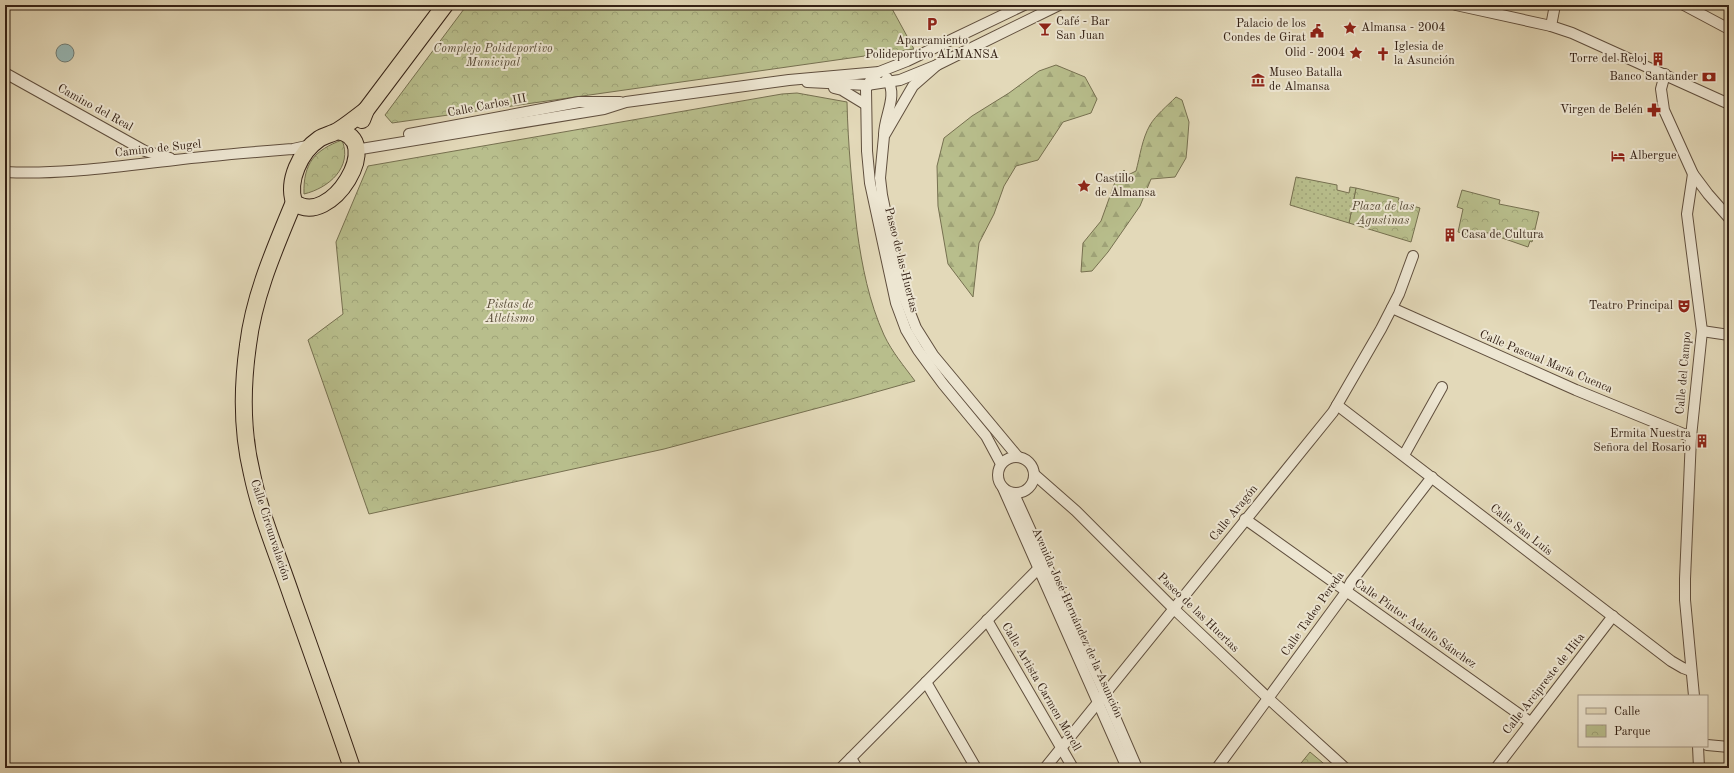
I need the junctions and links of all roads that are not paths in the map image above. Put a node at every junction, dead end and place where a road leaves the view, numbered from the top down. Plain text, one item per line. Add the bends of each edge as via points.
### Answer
1 (446, 5) edge
2 (1024, 5) edge
3 (1059, 5) edge
4 (1456, 5) edge
5 (1555, 5) edge
6 (1684, 5) edge
7 (1551, 26) junction
8 (1729, 28) edge
9 (937, 65) junction
10 (879, 72) junction
11 (5, 73) edge
12 (1664, 74) junction
13 (789, 80) junction
14 (884, 83) junction
15 (818, 84) junction
16 (867, 86) junction
17 (865, 104) junction
18 (1729, 104) edge
19 (366, 110) junction
20 (337, 131) junction
21 (884, 136) junction
22 (313, 144) junction
23 (355, 145) junction
24 (174, 160) junction
25 (5, 172) edge
26 (1693, 174) junction
27 (299, 205) junction
28 (1729, 218) edge
29 (1413, 256) dead end
30 (1392, 308) junction
31 (1702, 331) junction
32 (1729, 335) edge
33 (1442, 387) dead end
34 (1337, 405) junction
35 (1691, 437) junction
36 (1404, 455) junction
37 (1018, 457) junction
38 (1001, 464) junction
39 (1034, 474) junction
40 (1432, 477) junction
41 (1003, 488) junction
42 (1014, 494) junction
43 (1245, 519) junction
44 (1038, 569) junction
45 (1346, 592) junction
46 (1173, 608) junction
47 (1612, 616) junction
48 (987, 620) junction
49 (1692, 671) junction
50 (926, 682) junction
51 (1105, 694) junction
52 (1694, 695) edge
53 (1269, 699) junction
54 (1098, 703) junction
55 (1530, 722) junction
56 (1708, 745) edge
57 (1698, 747) edge
58 (1729, 747) edge
59 (1061, 748) junction
60 (851, 758) junction
61 (352, 768) edge
62 (841, 768) edge
63 (857, 768) edge
64 (976, 768) edge
65 (1045, 768) edge
66 (1073, 768) edge
67 (1127, 768) edge
68 (1137, 768) edge
69 (1217, 768) edge
70 (1345, 768) edge
71 (1496, 768) edge
72 (1699, 768) edge

1 - 19 main road
2 - 10 street
3 - 9 street
4 - 7 street
5 - 7 street
6 - 8 street
7 - 12 street
9 - 14 street, Calle Carlos III via 908,78
9 - 21 street, Paseo de las Huertas via 913,86
10 - 13 street, Calle Carlos III
10 - 14 street via 886,76
10 - 16 street
11 - 24 street, Camino del Real via 145,151
12 - 18 street
12 - 26 street via 1661,89 1664,110
13 - 15 street, Calle Carlos III
13 - 23 street, Calle Carlos III via 626,102 604,109
14 - 16 street, Calle Carlos III
14 - 21 street, Paseo de las Huertas via 892,95
15 - 16 street, Calle Carlos III
15 - 17 street via 842,90
16 - 17 street, Paseo de las Huertas
17 - 38 street, Paseo de las Huertas via 870,184 901,318 918,350 986,436
19 - 20 main road
19 - 23 main road
20 - 22 main road
20 - 23 main road via 347,133
21 - 37 street, Paseo de las Huertas via 880,178 882,196 903,295 911,318 933,355
22 - 24 street, Camino de Sugel via 293,149
22 - 27 main road via 296,170 291,188
23 - 27 main road via 354,167 345,185 330,199 311,208
24 - 25 street, Camino de Sugel via 121,167
26 - 28 street
26 - 31 street, Calle del Campo via 1687,214
27 - 61 main road, Calle Circunvalación via 279,238 260,291 248,344 244,399 248,454 265,522
29 - 30 street, Calle Aragón
30 - 34 street, Calle Aragón
30 - 35 street, Calle Pascual María Cuenca via 1576,390
31 - 32 street
31 - 35 street, Calle del Campo
33 - 36 street
34 - 36 street, Calle San Luis
34 - 43 street, Calle Aragón
35 - 49 street, Calle del Campo via 1685,600
36 - 40 street, Calle San Luis
37 - 38 street via 1006,459
37 - 39 street via 1030,463
38 - 41 street via 997,476
39 - 42 street via 1034,481 1026,491
39 - 46 street, Paseo de las Huertas via 1076,511
40 - 45 street, Calle Tadeo Pereda
40 - 47 street, Calle San Luis
41 - 42 street
41 - 44 street, Avenida José Hernández de la Asunción
42 - 51 street, Avenida José Hernández de la Asunción
43 - 45 street, Calle Pintor Adolfo Sánchez
43 - 46 street, Calle Aragón
44 - 48 street
44 - 54 street, Avenida José Hernández de la Asunción
45 - 53 street, Calle Tadeo Pereda
45 - 55 street, Calle Pintor Adolfo Sánchez
46 - 51 street, Calle Aragón
46 - 53 street, Paseo de las Huertas
47 - 49 street, Calle San Luis via 1671,661
47 - 55 street, Calle Arcipreste de Hita
48 - 50 street
48 - 59 street, Calle Artista Carmen Morell
49 - 52 street, Calle del Campo
50 - 60 street
50 - 64 street
51 - 54 street, Calle Aragón
51 - 68 street, Avenida José Hernández de la Asunción
53 - 69 street, Calle Tadeo Pereda
53 - 70 street, Paseo de las Huertas
54 - 59 street, Calle Aragón
54 - 67 street, Avenida José Hernández de la Asunción
55 - 71 street, Calle Arcipreste de Hita
56 - 58 street
57 - 72 street
59 - 65 street, Calle Aragón
59 - 66 street, Calle Artista Carmen Morell
60 - 62 street
60 - 63 street

